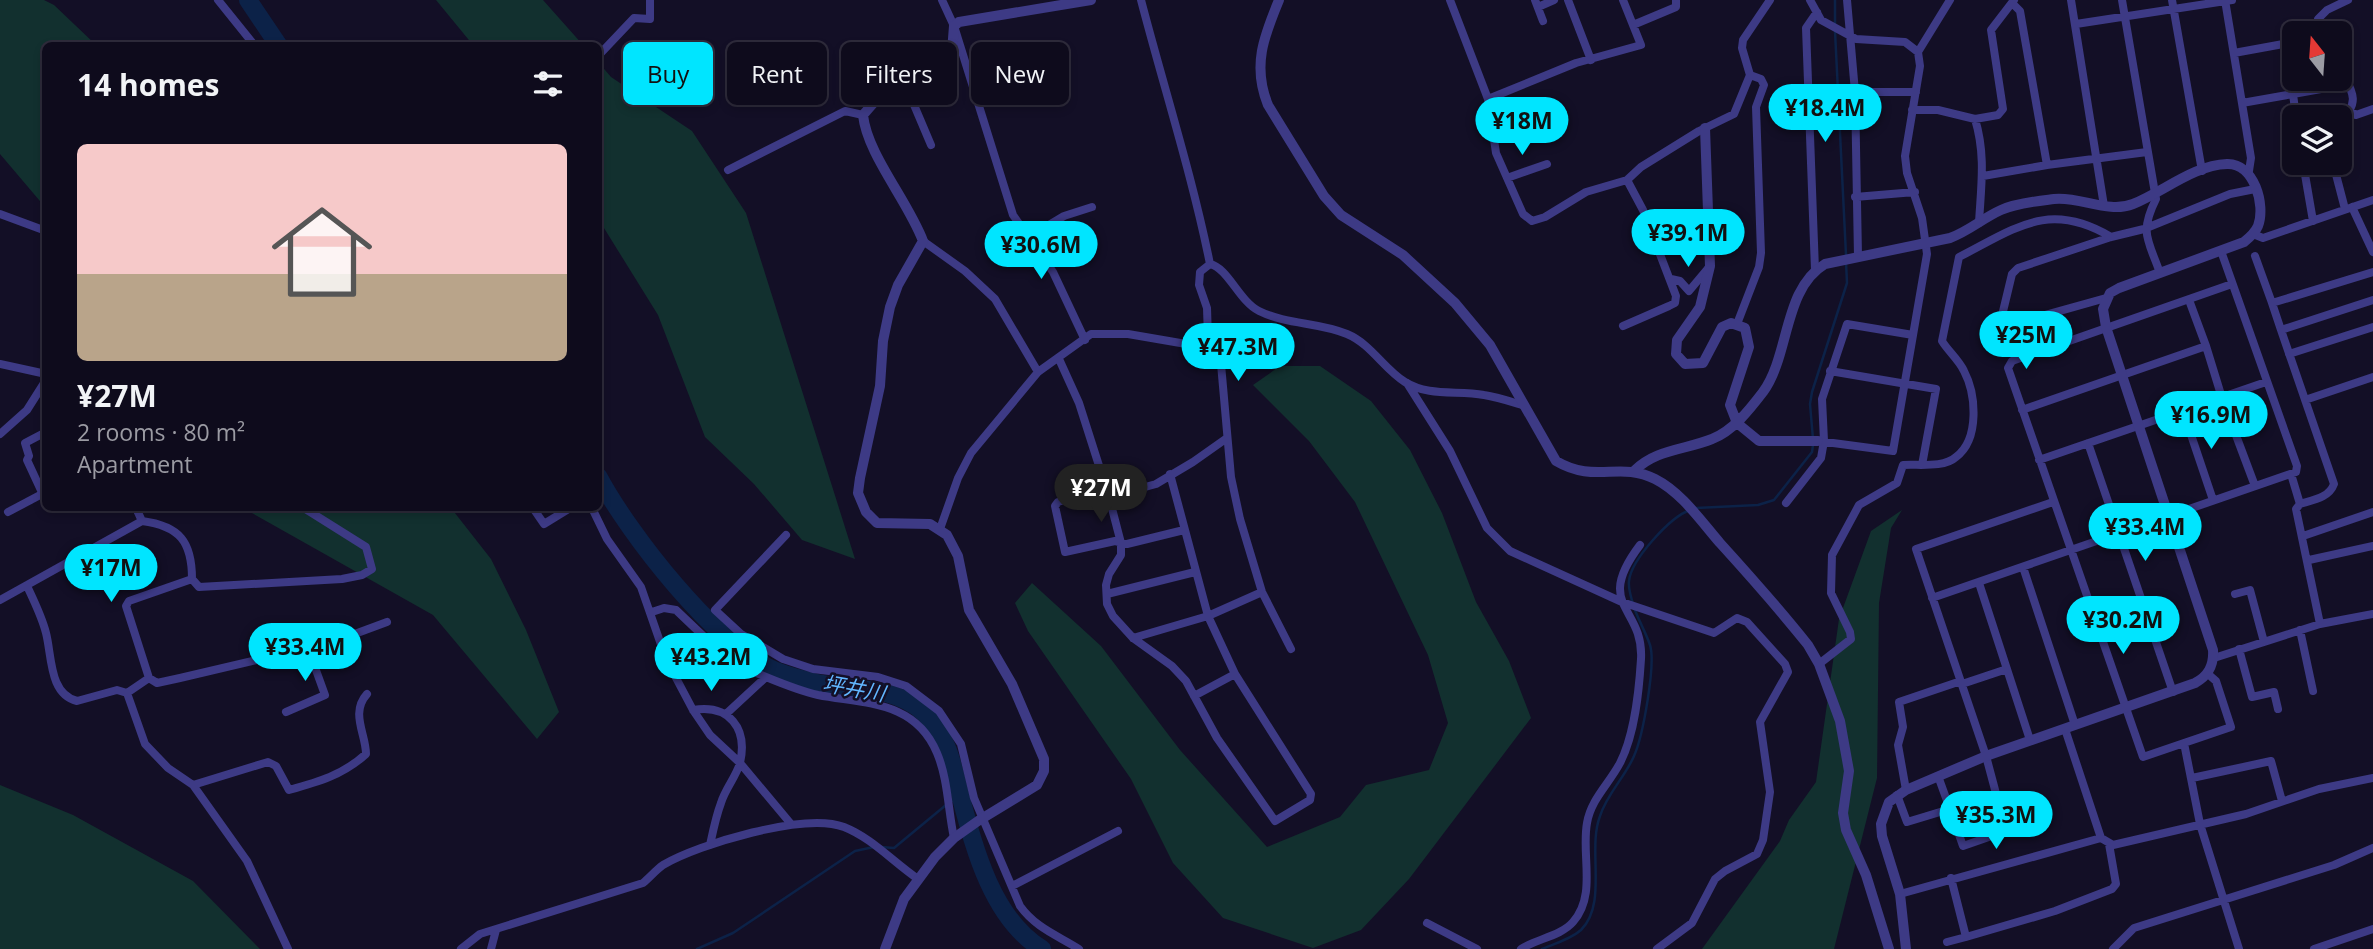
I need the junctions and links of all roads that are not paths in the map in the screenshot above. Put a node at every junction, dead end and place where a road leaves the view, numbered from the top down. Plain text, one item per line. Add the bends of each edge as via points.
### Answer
1 (218, 0) edge
2 (650, 0) edge
3 (942, 0) edge
4 (1091, 0) edge
5 (1142, 0) edge
6 (1279, 0) edge
7 (1450, 0) edge
8 (1554, 0) edge
9 (1567, 0) edge
10 (1623, 0) edge
11 (1676, 0) edge
12 (1770, 0) edge
13 (1810, 0) edge
14 (1847, 0) edge
15 (1950, 0) edge
16 (2071, 0) edge
17 (2122, 0) edge
18 (2172, 0) edge
19 (2228, 0) edge
20 (2348, 0) edge
21 (2013, 1) edge
22 (1536, 3) edge
23 (2174, 10) junction
24 (1817, 12) junction
25 (2125, 17) junction
26 (1543, 21) dead end
27 (2319, 21) edge
28 (2076, 24) junction
29 (1633, 25) junction
30 (954, 26) junction
31 (1849, 34) junction
32 (252, 42) edge
33 (953, 42) edge
34 (2282, 45) edge
35 (602, 52) edge
36 (1918, 52) junction
37 (2234, 53) junction
38 (1591, 60) junction
39 (1750, 75) junction
40 (2310, 91) edge
41 (2350, 91) edge
42 (1854, 92) junction
43 (1916, 92) junction
44 (2293, 94) junction
45 (1488, 99) junction
46 (2242, 103) junction
47 (872, 105) edge
48 (914, 105) edge
49 (2294, 105) edge
50 (2352, 108) edge
51 (1912, 110) junction
52 (2373, 110) edge
53 (2352, 113) edge
54 (863, 115) junction
55 (1975, 119) junction
56 (1705, 128) junction
57 (931, 145) dead end
58 (2147, 152) junction
59 (2097, 158) junction
60 (1547, 164) dead end
61 (2047, 165) junction
62 (728, 170) dead end
63 (2202, 171) junction
64 (2249, 172) junction
65 (2306, 175) edge
66 (2337, 175) edge
67 (1983, 176) junction
68 (1507, 178) junction
69 (1627, 180) junction
70 (2255, 189) junction
71 (2155, 191) junction
72 (1914, 192) junction
73 (1855, 197) junction
74 (2373, 200) edge
75 (1093, 206) dead end
76 (2104, 206) junction
77 (2349, 208) junction
78 (0, 214) edge
79 (2313, 221) junction
80 (1979, 223) junction
81 (2144, 229) junction
82 (42, 230) edge
83 (2253, 234) junction
84 (1028, 237) junction
85 (2111, 237) junction
86 (923, 241) junction
87 (1926, 242) junction
88 (2221, 251) junction
89 (2373, 252) edge
90 (1858, 256) junction
91 (2255, 256) dead end
92 (1210, 264) junction
93 (1710, 266) junction
94 (1815, 270) junction
95 (2373, 271) edge
96 (2160, 273) junction
97 (1671, 279) junction
98 (2232, 284) junction
99 (2106, 298) junction
100 (2189, 300) junction
101 (2373, 300) edge
102 (2272, 303) junction
103 (1737, 324) junction
104 (1623, 326) dead end
105 (2106, 327) junction
106 (2373, 327) edge
107 (2281, 330) junction
108 (1913, 335) junction
109 (1208, 338) junction
110 (1085, 340) junction
111 (2206, 346) junction
112 (2289, 354) junction
113 (1059, 359) junction
114 (0, 364) edge
115 (1830, 371) junction
116 (1038, 372) junction
117 (42, 373) edge
118 (2122, 376) junction
119 (2373, 377) edge
120 (1903, 382) junction
121 (2266, 382) junction
122 (1407, 383) junction
123 (42, 386) edge
124 (2221, 398) junction
125 (2305, 400) junction
126 (1525, 406) junction
127 (2022, 410) junction
128 (2183, 411) junction
129 (1737, 423) junction
130 (2139, 427) junction
131 (0, 434) edge
132 (42, 434) edge
133 (1227, 438) junction
134 (1816, 441) junction
135 (2088, 443) junction
136 (2039, 460) junction
137 (1922, 465) junction
138 (1634, 471) junction
139 (1170, 474) junction
140 (2291, 474) junction
141 (2255, 486) junction
142 (1106, 487) junction
143 (42, 490) edge
144 (42, 493) edge
145 (1109, 497) junction
146 (2213, 500) junction
147 (2053, 502) junction
148 (1786, 503) dead end
149 (2300, 504) junction
150 (137, 511) edge
151 (309, 511) edge
152 (535, 511) edge
153 (565, 511) edge
154 (593, 511) edge
155 (8, 512) dead end
156 (2373, 512) edge
157 (2169, 516) junction
158 (142, 522) junction
159 (940, 529) junction
160 (1184, 530) junction
161 (2119, 533) junction
162 (786, 535) dead end
163 (2303, 536) junction
164 (1121, 543) junction
165 (1640, 545) dead end
166 (2373, 547) edge
167 (2070, 551) junction
168 (2309, 561) junction
169 (2024, 567) junction
170 (1195, 572) junction
171 (192, 579) junction
172 (1979, 583) junction
173 (27, 586) junction
174 (1262, 592) junction
175 (1107, 594) junction
176 (2235, 594) dead end
177 (1932, 598) junction
178 (0, 600) edge
179 (1625, 603) junction
180 (652, 612) junction
181 (2373, 614) edge
182 (1208, 617) junction
183 (387, 622) dead end
184 (2320, 624) junction
185 (2300, 631) junction
186 (1133, 638) junction
187 (2264, 642) junction
188 (308, 648) junction
189 (1291, 649) dead end
190 (2239, 649) junction
191 (2214, 658) junction
192 (1819, 664) junction
193 (2007, 669) junction
194 (1235, 674) junction
195 (2208, 674) junction
196 (766, 677) junction
197 (149, 678) junction
198 (1962, 682) junction
199 (2313, 691) dead end
200 (2173, 692) junction
201 (127, 693) junction
202 (367, 694) dead end
203 (1194, 696) junction
204 (2125, 708) junction
205 (2278, 709) dead end
206 (693, 710) junction
207 (286, 712) dead end
208 (726, 714) junction
209 (2075, 725) junction
210 (2064, 729) junction
211 (2030, 740) junction
212 (2184, 743) junction
213 (1986, 756) junction
214 (740, 763) junction
215 (1938, 776) junction
216 (2192, 778) junction
217 (2373, 778) edge
218 (193, 785) junction
219 (1901, 793) junction
220 (2281, 801) junction
221 (1950, 809) junction
222 (980, 820) junction
223 (791, 824) junction
224 (2200, 824) junction
225 (1118, 831) dead end
226 (957, 836) junction
227 (2105, 841) junction
228 (709, 845) junction
229 (2373, 848) edge
230 (1951, 878) junction
231 (918, 879) junction
232 (1012, 886) junction
233 (1900, 894) junction
234 (2226, 900) junction
235 (1426, 923) dead end
236 (2373, 929) edge
237 (496, 930) junction
238 (1966, 937) junction
239 (1947, 942) dead end
240 (288, 949) edge
241 (461, 949) edge
242 (491, 949) edge
243 (885, 949) edge
244 (1079, 949) edge
245 (1477, 949) edge
246 (1521, 949) edge
247 (1657, 949) edge
248 (1889, 949) edge
249 (1906, 949) edge
250 (2113, 949) edge
251 (2239, 949) edge
252 (2314, 949) edge

1 - 32 street
2 - 35 street via 650,19 634,18
3 - 30 street
4 - 30 street via 970,18
5 - 92 street
6 - 126 street via 1260,51 1260,80 1268,105 1324,196 1341,215 1404,256 1455,303 1490,345
7 - 45 street
8 - 22 street
9 - 38 street
10 - 29 street
11 - 29 street via 1676,7
12 - 39 street via 1743,40
13 - 24 street
14 - 31 street
15 - 36 street
16 - 28 street
17 - 25 street
18 - 23 street
19 - 23 street
19 - 37 street
20 - 27 street via 2327,10
21 - 55 street via 1992,30 2003,109 1998,115
21 - 61 street via 2020,11
22 - 26 street
23 - 25 street
23 - 63 street
24 - 31 street via 1827,24
24 - 94 street via 1806,28
25 - 28 street
25 - 58 street
28 - 59 street
29 - 38 street via 1641,45
30 - 33 street
30 - 84 street via 1013,215
31 - 36 street via 1856,39 1905,42
31 - 42 street
34 - 37 street
36 - 43 street
37 - 46 street
38 - 45 street
39 - 56 street via 1734,114
39 - 103 street via 1764,85 1756,107 1761,253
40 - 44 street
41 - 50 street
42 - 43 street
42 - 73 street
43 - 51 street
44 - 46 street
44 - 49 street
45 - 68 street via 1494,144
46 - 64 street
47 - 54 street
48 - 57 street
51 - 55 street via 1938,110
51 - 72 street via 1905,156
52 - 53 street
54 - 62 street via 845,111
54 - 86 street via 867,135
55 - 67 street via 1982,141
56 - 69 street
56 - 93 street
58 - 59 street
58 - 71 street
59 - 61 street
59 - 76 street
60 - 68 street
61 - 67 street
63 - 64 street via 2238,164
63 - 71 street
64 - 70 street
65 - 79 street
66 - 77 street
67 - 80 street
68 - 69 street via 1525,218 1532,221 1586,192
69 - 97 street
70 - 81 street via 2230,194
70 - 83 street via 2259,218
71 - 76 street via 2134,204
71 - 81 street
72 - 73 street
72 - 87 street
73 - 90 street
74 - 77 street
75 - 84 street
76 - 80 street via 2051,199 2003,209
77 - 79 street
77 - 89 street
78 - 82 street
79 - 83 street via 2263,238
80 - 87 street via 1965,233
81 - 85 street
81 - 96 street
83 - 88 street
84 - 110 street via 1053,272
85 - 99 street via 2018,268 2012,274 1999,328
85 - 137 street via 2076,220 2043,219 1959,257 1942,341 1969,380 1972,431 1956,458
86 - 116 street via 995,299
86 - 159 street via 890,307 880,386 858,492 866,512 877,523 921,523
87 - 90 street
87 - 108 street
88 - 96 street
88 - 98 street
90 - 94 street
91 - 102 street
92 - 109 street via 1199,277
92 - 122 street via 1218,266 1254,308 1277,318 1348,334
93 - 97 street via 1689,292 1680,281
93 - 103 street via 1700,307 1677,340 1676,354 1685,364 1703,363 1722,327
94 - 129 street via 1793,310 1775,373
95 - 102 street
96 - 99 street via 2119,288
97 - 104 street via 1675,303
98 - 100 street
98 - 121 street
99 - 105 street
100 - 105 street
100 - 111 street
101 - 107 street
102 - 107 street
103 - 129 street via 1745,328 1749,347 1730,405
105 - 118 street
105 - 127 street via 2011,361 2008,368
106 - 112 street
107 - 112 street
108 - 115 street via 1847,324
108 - 120 street
109 - 110 street via 1192,345 1128,334 1091,334
109 - 133 street via 1221,364
110 - 113 street
111 - 118 street
111 - 124 street
112 - 125 street
113 - 116 street
113 - 142 street via 1079,403
114 - 117 street
115 - 120 street
115 - 134 street
116 - 159 street via 971,453
118 - 127 street
118 - 130 street
119 - 125 street
120 - 134 street via 1893,451
120 - 137 street via 1936,389
121 - 124 street
121 - 140 street via 2297,466
122 - 126 street via 1421,389 1483,394
122 - 179 street via 1498,541 1530,562
123 - 131 street via 27,410
124 - 128 street
124 - 141 street
125 - 149 street via 2334,484 2327,495
126 - 138 street via 1556,461 1572,471
127 - 136 street
128 - 130 street
128 - 146 street
129 - 134 street via 1759,441
129 - 138 street via 1714,439 1661,454
130 - 135 street
130 - 157 street
132 - 143 street via 24,446
133 - 139 street
133 - 174 street via 1240,519
134 - 148 street via 1818,464
135 - 136 street
135 - 161 street
136 - 147 street
137 - 192 street via 1903,465 1897,483 1859,505 1832,555 1831,593 1851,639
138 - 192 street via 1656,479 1678,496 1791,624
139 - 145 street via 1156,484
139 - 160 street
140 - 141 street
140 - 149 street
141 - 146 street
142 - 145 street
142 - 164 street via 1055,506 1064,550
144 - 155 street
145 - 164 street
146 - 157 street
147 - 167 street
147 - 177 street via 1916,550
149 - 163 street via 2296,509
150 - 158 street
151 - 171 street via 366,547 372,569 342,579 199,587
152 - 153 street via 544,524
154 - 180 street
156 - 163 street
157 - 161 street
157 - 191 street
158 - 171 street via 162,524 183,540 192,558
158 - 173 street
159 - 222 street via 958,556 969,610 1012,684 1044,759 1037,785
160 - 164 street
160 - 170 street
161 - 167 street
161 - 200 street
162 - 222 street via 715,610 741,634 783,659 813,669 878,677 923,697 939,711 961,744
163 - 168 street
164 - 175 street
165 - 179 street via 1620,577
166 - 168 street
167 - 169 street
167 - 204 street
168 - 184 street
169 - 172 street
169 - 209 street
170 - 175 street
170 - 182 street
171 - 197 street via 126,606
172 - 177 street
172 - 193 street
173 - 178 street
173 - 201 street via 46,631 56,682 63,694 77,701 117,690
174 - 182 street
174 - 189 street
175 - 186 street via 1113,616
176 - 187 street via 2250,590
177 - 198 street
179 - 246 street via 1641,658 1626,749 1587,819 1586,897 1573,922
179 - 247 street via 1714,634 1737,618 1748,622 1788,672 1760,722 1770,792 1769,815 1757,854 1715,879 1692,923
180 - 196 street via 676,610 729,658
180 - 206 street via 666,659
181 - 184 street
182 - 186 street
182 - 194 street
183 - 188 street
184 - 185 street
185 - 187 street
185 - 199 street
186 - 203 street via 1172,666
187 - 190 street
188 - 197 street via 162,682
188 - 207 street via 325,695
190 - 191 street
190 - 205 street via 2252,698 2274,692
191 - 195 street
192 - 248 street via 1848,755 1846,830 1866,875
193 - 198 street
193 - 211 street
194 - 203 street
194 - 203 street via 1311,794 1310,800 1275,821 1217,738
195 - 200 street
195 - 212 street via 2216,681 2231,727
196 - 208 street
196 - 226 street via 817,695 885,705 913,722 937,751
197 - 201 street
198 - 213 street
198 - 219 street via 1899,702
200 - 204 street
201 - 218 street via 145,744
202 - 218 street via 359,711 366,754 347,771 289,790 276,766 268,762
204 - 209 street
204 - 212 street via 2143,757
206 - 208 street via 709,708
206 - 214 street via 710,735
208 - 214 street via 736,724
209 - 210 street
210 - 211 street
210 - 227 street
211 - 213 street
212 - 216 street
213 - 215 street
213 - 221 street via 2006,831 1963,846
214 - 223 street
214 - 228 street via 721,801
215 - 219 street
215 - 221 street
216 - 220 street via 2271,761
216 - 224 street
217 - 220 street
218 - 240 street via 247,861
219 - 221 street via 1907,822
219 - 233 street via 1889,802 1881,824
220 - 224 street
222 - 226 street
222 - 232 street
223 - 228 street
223 - 231 street via 841,826 866,837
224 - 227 street via 2120,845
224 - 234 street
225 - 232 street
226 - 231 street
227 - 230 street
227 - 238 street via 2116,884 2112,888
228 - 237 street via 662,866 643,883
229 - 234 street
230 - 233 street
230 - 238 street
231 - 243 street via 904,899
232 - 244 street via 1029,918
233 - 249 street
234 - 250 street via 2134,928
234 - 251 street
235 - 245 street
236 - 252 street
237 - 241 street via 480,934
237 - 242 street
238 - 239 street

